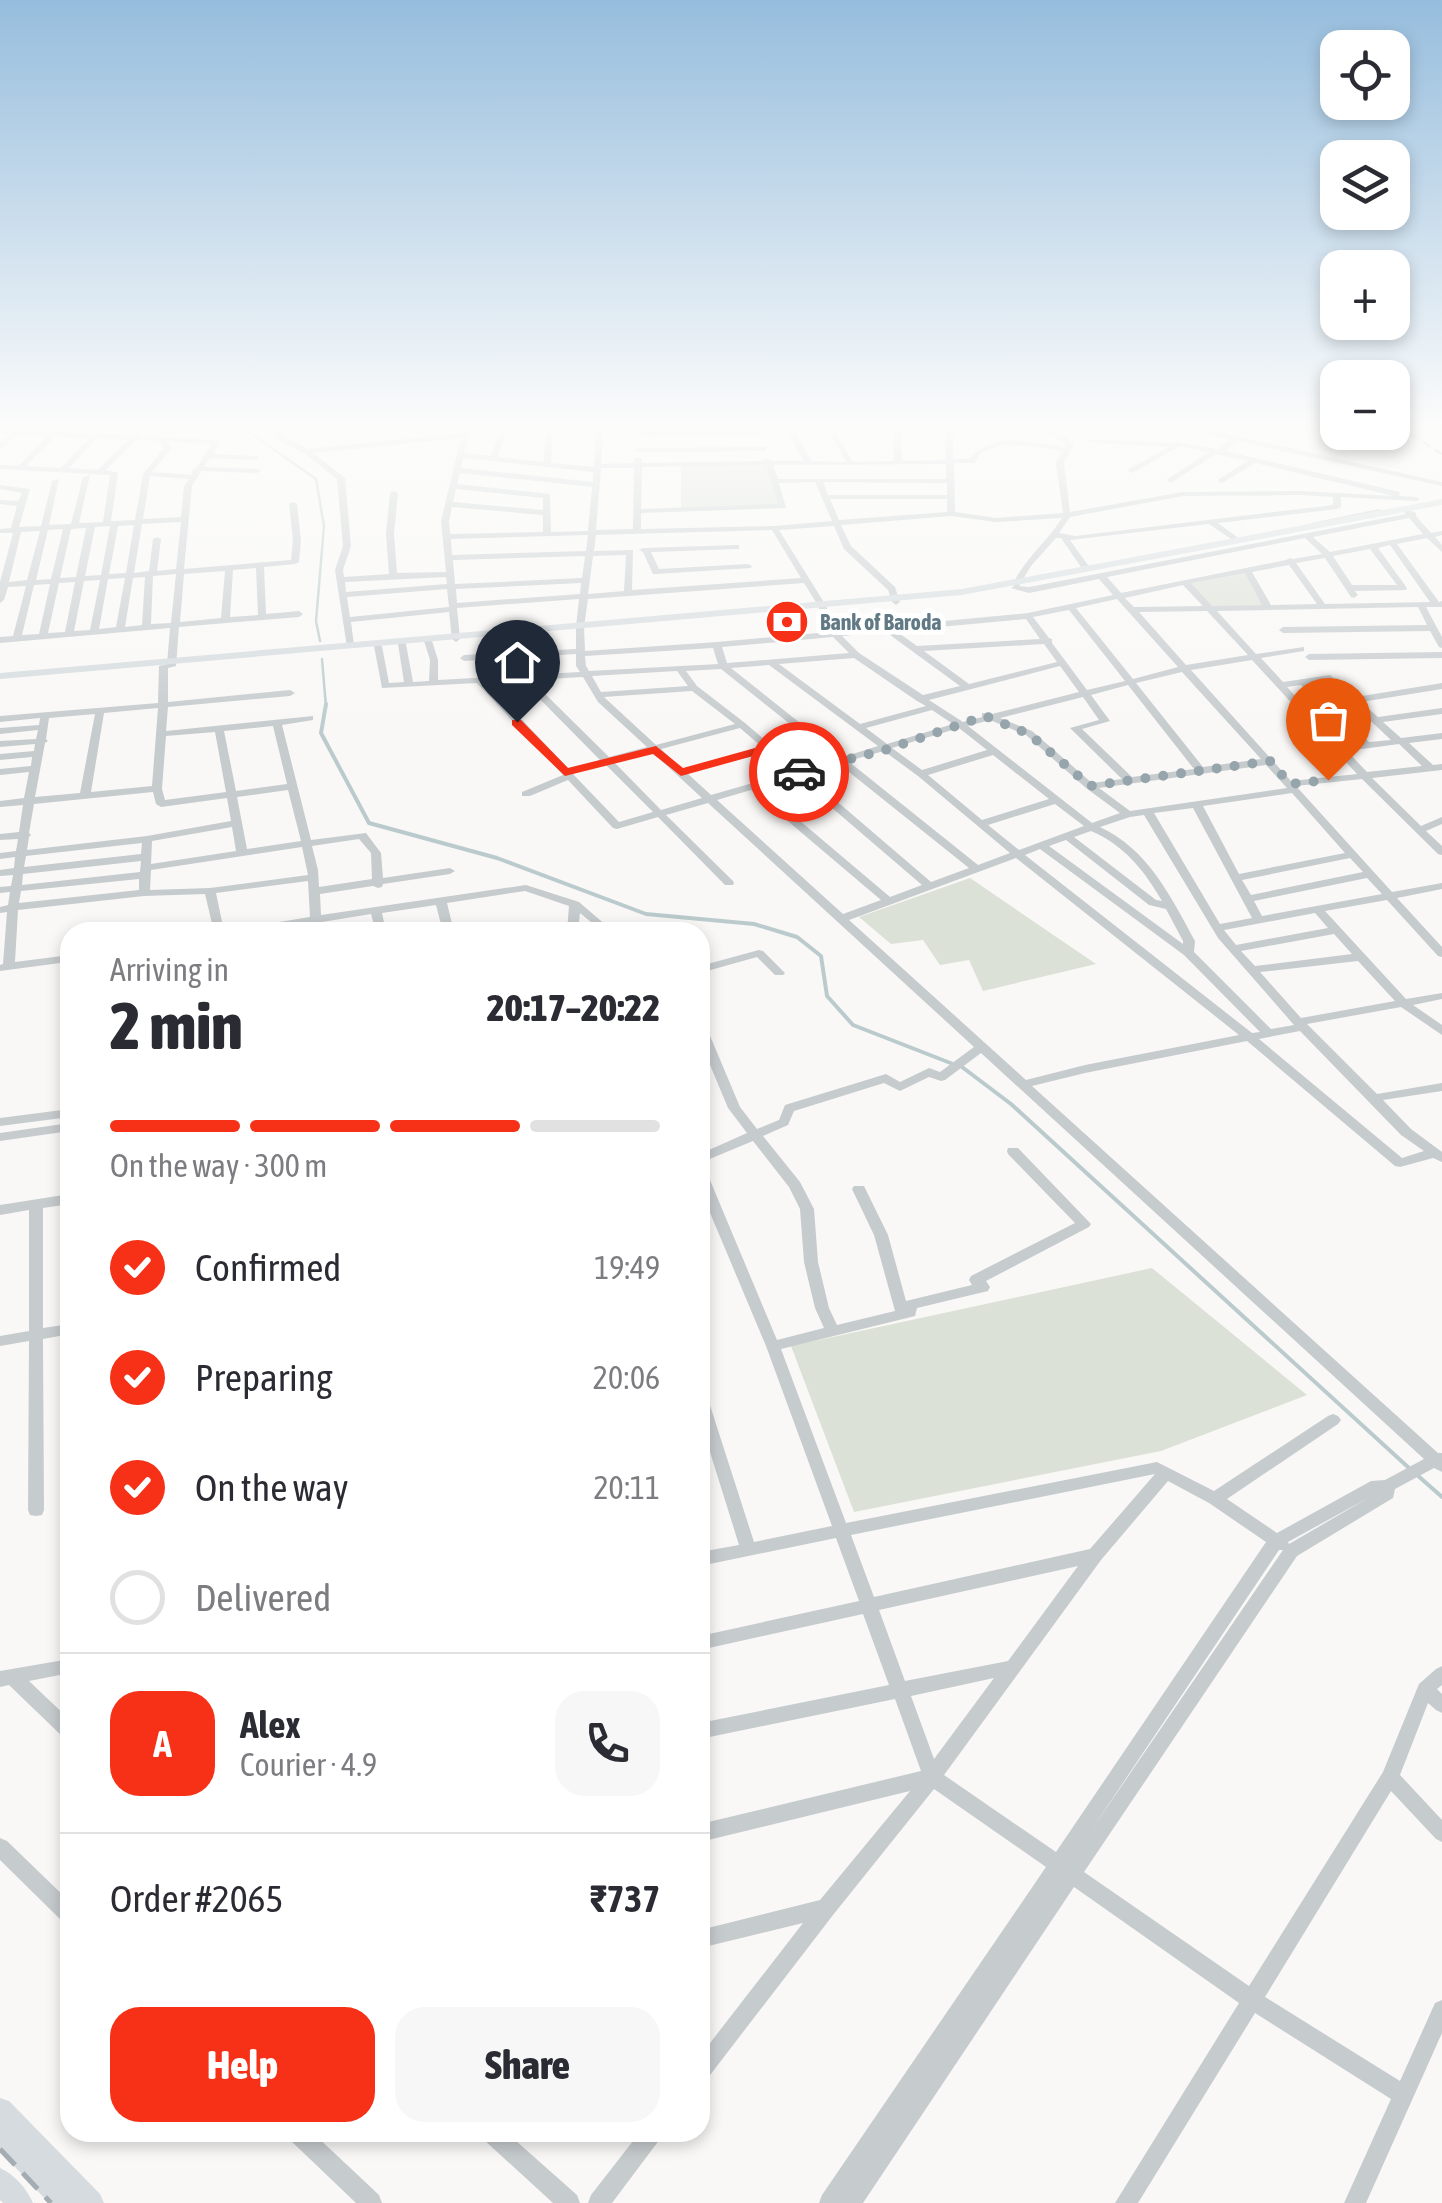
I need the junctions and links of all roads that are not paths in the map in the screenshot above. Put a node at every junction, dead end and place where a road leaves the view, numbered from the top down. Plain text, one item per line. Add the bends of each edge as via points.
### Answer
1 (70, 527) edge
2 (44, 528) junction
3 (49, 528) edge
4 (90, 528) edge
5 (110, 528) edge
6 (138, 528) edge
7 (183, 528) edge
8 (296, 528) edge
9 (346, 528) edge
10 (391, 528) edge
11 (447, 528) edge
12 (546, 528) edge
13 (592, 528) edge
14 (637, 528) edge
15 (774, 528) joint
16 (839, 528) edge
17 (1063, 528) edge
18 (1147, 528) edge
19 (1218, 528) edge
20 (1292, 528) edge
21 (1313, 528) edge
22 (1350, 528) edge
23 (1424, 528) edge
24 (16, 530) junction
25 (728, 530) junction
26 (637, 531) junction
27 (0, 532) edge
28 (591, 533) junction
29 (1442, 533) edge
30 (546, 534) junction
31 (1430, 535) junction
32 (1059, 536) junction
33 (1307, 536) junction
34 (446, 538) junction
35 (157, 539) dead end
36 (1234, 539) junction
37 (1317, 544) junction
38 (1393, 544) junction
39 (736, 547) junction
40 (1250, 547) junction
41 (1373, 547) junction
42 (646, 550) junction
43 (1442, 550) edge
44 (588, 552) junction
45 (630, 552) junction
46 (1327, 554) junction
47 (447, 558) junction
48 (1290, 560) junction
49 (748, 566) junction
50 (260, 567) junction
51 (229, 568) junction
52 (1086, 568) junction
53 (179, 570) junction
54 (1247, 570) junction
55 (656, 572) junction
56 (151, 573) junction
57 (449, 574) junction
58 (629, 574) junction
59 (128, 575) junction
60 (394, 576) junction
61 (1101, 576) junction
62 (102, 577) junction
63 (78, 579) junction
64 (342, 580) junction
65 (583, 580) junction
66 (807, 580) junction
67 (54, 581) junction
68 (30, 582) junction
69 (1185, 582) junction
70 (758, 584) junction
71 (1022, 584) junction
72 (2, 585) edge
73 (450, 586) junction
74 (1349, 588) junction
75 (628, 594) junction
76 (344, 596) junction
77 (1121, 597) junction
78 (582, 598) junction
79 (0, 600) edge
80 (895, 600) junction
81 (1439, 604) edge
82 (1322, 605) junction
83 (1360, 605) junction
84 (1420, 605) junction
85 (822, 606) junction
86 (1210, 606) junction
87 (1263, 606) junction
88 (1071, 607) junction
89 (453, 608) junction
90 (1133, 610) junction
91 (299, 614) dead end
92 (1028, 616) junction
93 (262, 618) junction
94 (348, 620) junction
95 (225, 621) junction
96 (580, 625) junction
97 (174, 626) junction
98 (146, 628) junction
99 (1433, 628) junction
100 (888, 629) junction
101 (120, 630) junction
102 (1284, 630) junction
103 (94, 632) junction
104 (834, 633) junction
105 (69, 634) junction
106 (44, 636) junction
107 (456, 637) junction
108 (17, 638) junction
109 (0, 640) edge
110 (428, 641) junction
111 (1049, 641) junction
112 (402, 644) junction
113 (350, 645) junction
114 (717, 645) junction
115 (1442, 645) edge
116 (378, 646) junction
117 (916, 649) junction
118 (318, 650) junction
119 (580, 652) junction
120 (1305, 653) junction
121 (856, 654) junction
122 (1442, 654) edge
123 (1254, 655) junction
124 (464, 658) dead end
125 (769, 661) junction
126 (1062, 663) junction
127 (168, 665) junction
128 (722, 666) junction
129 (680, 668) junction
130 (1186, 668) junction
131 (584, 674) junction
132 (523, 677) junction
133 (0, 678) edge
134 (1330, 678) junction
135 (1130, 680) junction
136 (480, 681) junction
137 (1302, 681) junction
138 (434, 684) junction
139 (408, 685) junction
140 (1282, 685) junction
141 (966, 686) junction
142 (1442, 686) edge
143 (694, 688) junction
144 (290, 692) dead end
145 (1080, 692) junction
146 (597, 695) junction
147 (920, 699) junction
148 (1357, 700) junction
149 (163, 705) junction
150 (932, 707) junction
151 (100, 711) junction
152 (1442, 712) edge
153 (985, 716) junction
154 (310, 718) dead end
155 (0, 719) edge
156 (1376, 720) junction
157 (45, 722) junction
158 (277, 723) junction
159 (742, 724) junction
160 (961, 724) junction
161 (220, 728) junction
162 (857, 728) junction
163 (0, 731) edge
164 (160, 734) junction
165 (1442, 736) edge
166 (43, 741) junction
167 (1400, 741) junction
168 (0, 744) edge
169 (1367, 746) junction
170 (766, 749) junction
171 (1340, 749) junction
172 (656, 750) junction
173 (885, 750) junction
174 (995, 751) junction
175 (39, 754) junction
176 (0, 757) edge
177 (603, 761) junction
178 (1270, 761) junction
179 (840, 763) junction
180 (1199, 768) junction
181 (36, 769) junction
182 (1438, 770) edge
183 (0, 772) edge
184 (681, 772) junction
185 (798, 772) junction
186 (567, 774) junction
187 (920, 774) junction
188 (1365, 776) junction
189 (1129, 780) junction
190 (752, 785) junction
191 (293, 786) junction
192 (1090, 786) junction
193 (1292, 787) junction
194 (157, 789) junction
195 (233, 794) junction
196 (526, 794) dead end
197 (85, 796) junction
198 (710, 798) junction
199 (1057, 800) junction
200 (30, 801) junction
201 (1196, 803) junction
202 (0, 804) edge
203 (1147, 812) junction
204 (659, 813) junction
205 (1128, 814) junction
206 (1442, 820) edge
207 (238, 824) junction
208 (980, 824) junction
209 (1091, 827) junction
210 (1420, 830) junction
211 (26, 835) junction
212 (1067, 836) junction
213 (0, 837) edge
214 (147, 839) junction
215 (308, 843) junction
216 (1041, 845) junction
217 (242, 852) junction
218 (1442, 852) edge
219 (23, 854) junction
220 (1353, 854) junction
221 (1016, 855) junction
222 (0, 856) edge
223 (145, 867) junction
224 (977, 869) junction
225 (20, 871) junction
226 (450, 871) dead end
227 (0, 873) edge
228 (1370, 874) junction
229 (314, 877) junction
230 (1236, 878) junction
231 (729, 883) dead end
232 (378, 884) junction
233 (928, 884) junction
234 (1442, 886) edge
235 (16, 888) junction
236 (0, 890) edge
237 (210, 891) junction
238 (315, 891) junction
239 (144, 894) junction
240 (1392, 897) junction
241 (1247, 899) junction
242 (887, 900) junction
243 (441, 901) junction
244 (574, 904) junction
245 (1170, 906) junction
246 (6, 908) edge
247 (376, 910) junction
248 (1319, 910) junction
249 (844, 918) junction
250 (1259, 921) junction
251 (217, 922) edge
252 (316, 922) edge
253 (331, 922) edge
254 (379, 922) edge
255 (446, 922) edge
256 (573, 922) edge
257 (596, 922) edge
258 (1217, 928) junction
259 (1336, 930) junction
260 (1234, 949) junction
261 (1188, 954) junction
262 (1442, 954) edge
263 (1359, 957) junction
264 (60, 959) edge
265 (5, 967) edge
266 (710, 967) edge
267 (1252, 970) junction
268 (779, 973) dead end
269 (1442, 996) edge
270 (1404, 1004) junction
271 (1300, 1024) junction
272 (1442, 1031) edge
273 (1269, 1034) junction
274 (1249, 1037) junction
275 (981, 1047) junction
276 (710, 1050) edge
277 (1024, 1084) junction
278 (1440, 1089) edge
279 (1374, 1098) junction
280 (60, 1115) edge
281 (0, 1122) edge
282 (60, 1129) edge
283 (752, 1135) junction
284 (0, 1138) edge
285 (1013, 1150) dead end
286 (710, 1154) edge
287 (1438, 1156) edge
288 (859, 1190) dead end
289 (710, 1197) edge
290 (60, 1200) edge
291 (36, 1204) junction
292 (0, 1210) edge
293 (903, 1314) junction
294 (60, 1331) edge
295 (834, 1331) junction
296 (36, 1335) junction
297 (0, 1340) edge
298 (772, 1346) junction
299 (1334, 1420) dead end
300 (710, 1428) edge
301 (1440, 1461) edge
302 (1166, 1473) junction
303 (1215, 1499) junction
304 (36, 1510) dead end
305 (842, 1529) junction
306 (1283, 1546) junction
307 (748, 1549) junction
308 (1095, 1555) junction
309 (710, 1557) edge
310 (868, 1606) junction
311 (710, 1641) edge
312 (1014, 1667) junction
313 (60, 1668) edge
314 (1442, 1674) edge
315 (6, 1678) edge
316 (899, 1689) junction
317 (1425, 1689) junction
318 (1442, 1706) edge
319 (60, 1724) edge
320 (710, 1730) edge
321 (932, 1777) junction
322 (1390, 1777) junction
323 (710, 1831) edge
324 (1442, 1833) edge
325 (0, 1847) edge
326 (1066, 1869) junction
327 (60, 1905) edge
328 (826, 1908) junction
329 (710, 1937) edge
330 (1252, 2000) junction
331 (1442, 2010) edge
332 (710, 2059) edge
333 (1404, 2095) junction
334 (0, 2110) edge
335 (0, 2134) edge
336 (307, 2142) edge
337 (501, 2142) edge
338 (646, 2142) edge
339 (0, 2182) edge
340 (20, 2203) edge
341 (68, 2203) edge
342 (91, 2203) edge
343 (371, 2203) edge
344 (568, 2203) edge
345 (599, 2203) edge
346 (830, 2203) edge
347 (850, 2203) edge
348 (1126, 2203) edge
349 (1356, 2203) edge

1 - 67 street
2 - 3 street
2 - 24 street
2 - 68 street
4 - 63 street
5 - 62 street
6 - 59 street
7 - 53 street
8 - 50 street via 295,562
9 - 64 street
10 - 60 street
11 - 34 street
12 - 30 street
13 - 28 street
14 - 26 street
15 - 25 street
15 - 66 street
16 - 80 street via 847,547
17 - 32 street
18 - 32 street
19 - 36 street
20 - 36 street
21 - 71 main road
22 - 33 street
23 - 31 street
24 - 27 street
24 - 72 street
25 - 26 street
25 - 39 street
26 - 28 street
28 - 30 street
28 - 44 street
29 - 31 street
30 - 34 street
31 - 38 street
31 - 43 street
32 - 52 street
32 - 71 street via 1025,562
33 - 37 street
33 - 40 street
34 - 47 street
35 - 56 street
36 - 52 street
37 - 40 street
37 - 46 street
38 - 41 street
38 - 81 street
39 - 42 street
39 - 49 street
40 - 61 street
41 - 46 street
41 - 74 street via 1403,588
42 - 45 street
42 - 55 street
44 - 45 street
44 - 47 street
44 - 65 street
45 - 58 street
46 - 48 street
46 - 74 street
47 - 57 street
48 - 54 street
48 - 82 street
49 - 55 street
49 - 70 street
50 - 51 street
50 - 93 street
51 - 53 street
51 - 95 street
52 - 71 street
53 - 56 street
53 - 97 street
54 - 69 street
54 - 87 street
55 - 58 street
56 - 59 street
56 - 98 street
57 - 60 street
57 - 73 street
58 - 75 street
59 - 62 street
59 - 101 street
60 - 64 street
61 - 71 street via 1030,590
61 - 77 street
62 - 63 street
62 - 103 street
63 - 67 street
63 - 105 street
64 - 76 street
65 - 73 street
65 - 78 street
66 - 70 street
66 - 85 street
67 - 68 street
67 - 106 street
68 - 72 street
68 - 108 street
69 - 77 street
69 - 86 street
70 - 75 street
71 - 80 main road
72 - 79 street
73 - 76 street
73 - 89 street
74 - 83 street
75 - 78 street
76 - 94 street
77 - 88 street
77 - 90 street
78 - 89 street
78 - 96 street
80 - 85 main road
81 - 84 street
82 - 83 street
82 - 87 street
83 - 84 street
84 - 99 street
85 - 96 main road
85 - 104 street
86 - 87 street
86 - 90 street
86 - 123 street
87 - 102 street
88 - 92 street
88 - 135 street
89 - 94 street
89 - 107 street
90 - 130 street
91 - 93 street
92 - 100 street
92 - 111 street
93 - 95 street
94 - 113 street
95 - 97 street
96 - 107 main road
96 - 119 street
97 - 98 street
97 - 127 street
98 - 101 street
99 - 102 street
99 - 115 street
100 - 104 street
100 - 117 street
101 - 103 street
102 - 120 street
103 - 105 street
104 - 114 street
104 - 121 street
105 - 106 street
106 - 108 street
107 - 110 main road
107 - 113 main road
108 - 109 street
110 - 112 main road
110 - 138 street
111 - 117 street
111 - 126 street
112 - 116 main road
112 - 139 street
113 - 118 main road
114 - 119 street
114 - 128 street
116 - 118 main road
116 - 139 street via 385,686
117 - 141 street
118 - 127 main road
119 - 124 street
119 - 131 street
120 - 122 street
120 - 123 street
120 - 134 street
121 - 125 street
121 - 147 street
123 - 130 street
123 - 140 street
125 - 128 street
125 - 162 street
126 - 141 street
126 - 145 street
127 - 133 main road
127 - 149 street
128 - 129 street
128 - 179 street
129 - 131 street
129 - 143 street
130 - 135 street
130 - 178 street
131 - 132 street
131 - 146 street
132 - 136 street
132 - 177 street
134 - 137 street
134 - 148 street
135 - 145 street
135 - 180 street
136 - 138 street
136 - 186 street
137 - 140 street
137 - 169 street
138 - 139 street
140 - 171 street
141 - 147 street
142 - 148 street
143 - 146 street
143 - 159 street
144 - 149 street
145 - 153 street
145 - 189 street via 1105,722 1075,728
146 - 172 street
147 - 150 street
148 - 156 street
149 - 151 street
149 - 164 street
150 - 160 street
150 - 162 street
151 - 157 street
151 - 197 street
152 - 156 street
153 - 160 street
153 - 192 street via 1029,734
154 - 158 street
155 - 157 street
156 - 167 street
157 - 163 street
157 - 166 street
158 - 161 street
158 - 191 street
159 - 170 street
159 - 172 street
160 - 173 street
160 - 174 street
161 - 164 street
161 - 195 street
162 - 173 street
164 - 194 street
165 - 167 street
166 - 168 street
166 - 175 street
167 - 169 street
167 - 182 street
169 - 171 street
170 - 184 street
170 - 185 street
171 - 188 street
172 - 177 street
172 - 184 street
173 - 179 street
173 - 187 street
174 - 187 street
174 - 199 street
175 - 176 street
175 - 181 street
177 - 186 street
177 - 204 street
178 - 180 street
178 - 193 street
179 - 185 street
179 - 224 street
180 - 189 street
181 - 183 street
181 - 200 street
182 - 188 street
184 - 198 street
185 - 190 street
185 - 233 street
186 - 196 street
186 - 204 street via 617,826
187 - 208 street
188 - 193 street
188 - 210 street
189 - 192 street
190 - 198 street
190 - 242 street
191 - 195 street
191 - 215 street
192 - 205 street
193 - 201 street
193 - 220 street
194 - 195 street via 161,804
194 - 197 street
195 - 207 street
197 - 200 street
198 - 204 street
198 - 249 street
199 - 208 street
199 - 209 street
200 - 202 street
200 - 211 street
201 - 203 street
201 - 230 street
203 - 205 street
203 - 258 street
204 - 231 street
205 - 209 street
206 - 210 street
207 - 214 street
207 - 217 street
208 - 221 street
209 - 212 street
209 - 245 street via 1110,834 1144,864
210 - 218 street
211 - 213 street
211 - 219 street
212 - 216 street
212 - 245 street via 1153,903
214 - 219 street
214 - 223 street
215 - 217 street
215 - 229 street
215 - 232 street via 362,835 376,852
216 - 221 street
216 - 261 street
217 - 223 street
219 - 222 street
219 - 225 street
220 - 228 street
220 - 230 street
221 - 224 street
221 - 274 street
223 - 225 street
223 - 235 street
223 - 239 street
224 - 233 street
225 - 227 street
225 - 235 street
226 - 232 street
228 - 240 street
228 - 241 street
229 - 237 street
229 - 238 street
230 - 241 street
232 - 238 street
233 - 242 street
234 - 240 street
235 - 236 street
235 - 246 street
237 - 239 street
237 - 251 street
238 - 252 street
239 - 246 street
240 - 248 street
240 - 262 street
241 - 250 street
242 - 249 street
243 - 244 street via 526,888
243 - 247 street
243 - 255 street
244 - 256 street
244 - 257 street
245 - 261 street via 1189,941
246 - 265 street
247 - 253 street
247 - 254 street
248 - 250 street
248 - 259 street
249 - 275 street
250 - 258 street
258 - 260 street
259 - 260 street
259 - 263 street
260 - 267 street
261 - 273 street
263 - 267 street
263 - 270 street
264 - 265 street
266 - 268 street via 759,953
267 - 271 street
269 - 270 street
270 - 271 street
270 - 272 street
271 - 273 street
271 - 279 street
273 - 274 street
274 - 277 street
274 - 287 street via 1400,1163
275 - 277 street
275 - 283 street via 941,1077 928,1072 900,1086 886,1078 840,1089 789,1108 784,1122
276 - 283 street
277 - 301 street
278 - 279 street
279 - 287 street
280 - 281 street
282 - 284 street
283 - 286 street
283 - 295 street via 807,1209 811,1262
285 - 293 street via 1084,1224 976,1280 982,1287 909,1305
288 - 293 street via 881,1234
289 - 298 street
290 - 291 street
291 - 292 street
291 - 296 street
293 - 295 street
294 - 296 street
295 - 298 street
296 - 297 street
296 - 304 street
298 - 305 street
299 - 303 street
300 - 307 street
301 - 306 street via 1411,1470 1387,1486 1387,1494
302 - 303 street
302 - 305 street via 1157,1468
302 - 308 street
303 - 306 street
305 - 307 street
305 - 310 street
306 - 326 street
307 - 309 street
308 - 310 street
308 - 312 street
310 - 311 street
310 - 316 street
312 - 316 street
312 - 321 street
313 - 315 street
314 - 317 street
315 - 319 street
316 - 320 street
316 - 321 street
317 - 318 street
317 - 322 street
321 - 323 street
321 - 326 street
321 - 328 street
322 - 324 street
322 - 330 street
325 - 327 street
326 - 330 street
326 - 346 street
326 - 347 street
328 - 329 street
328 - 332 street
330 - 333 street
330 - 348 street
331 - 333 street
333 - 349 street
334 - 342 main road
335 - 341 main road
336 - 343 street
337 - 344 street
338 - 345 street
339 - 340 main road

